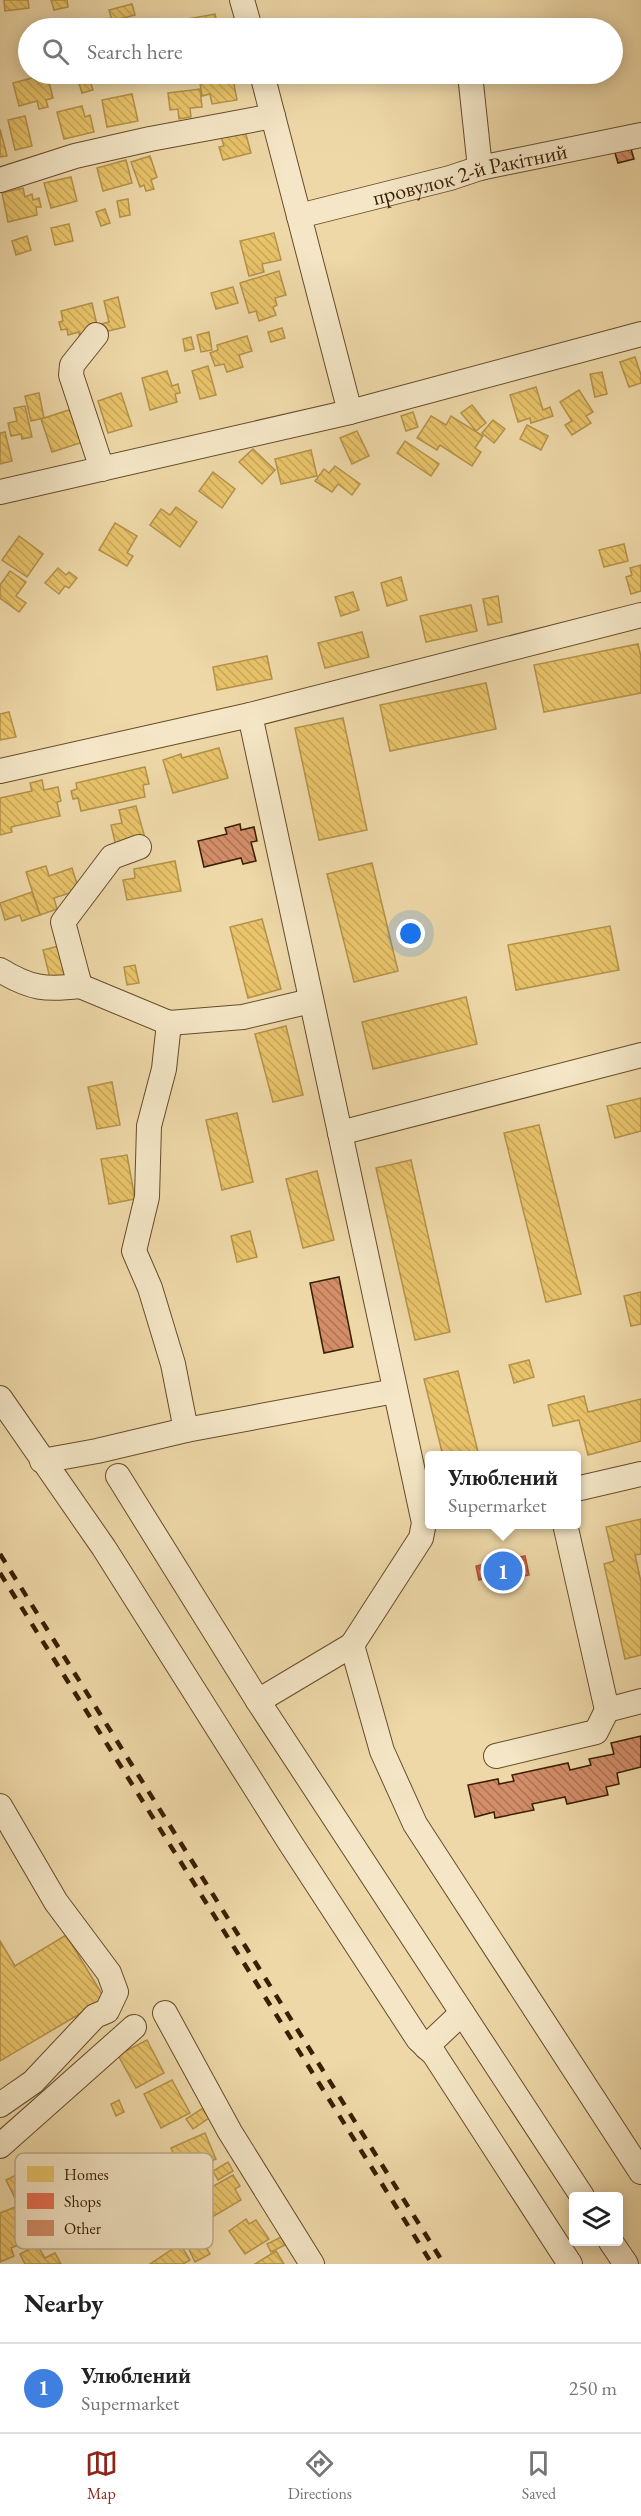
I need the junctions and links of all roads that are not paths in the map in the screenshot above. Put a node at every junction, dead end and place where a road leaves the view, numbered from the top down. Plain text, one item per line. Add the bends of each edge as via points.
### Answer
1 (242, 0) edge
2 (247, 18) edge
3 (264, 84) edge
4 (471, 84) edge
5 (273, 116) junction
6 (641, 135) edge
7 (480, 168) junction
8 (0, 180) edge
9 (299, 216) junction
10 (96, 334) dead end
11 (641, 334) edge
12 (350, 412) junction
13 (102, 468) junction
14 (0, 492) edge
15 (641, 615) edge
16 (250, 715) junction
17 (0, 771) edge
18 (139, 847) dead end
19 (0, 970) edge
20 (80, 986) junction
21 (311, 1001) junction
22 (169, 1023) junction
23 (641, 1055) edge
24 (339, 1133) junction
25 (395, 1391) junction
26 (0, 1398) edge
27 (186, 1430) junction
28 (42, 1461) junction
29 (641, 1474) edge
30 (118, 1476) dead end
31 (581, 1488) edge
32 (425, 1515) edge
33 (425, 1528) edge
34 (566, 1529) edge
35 (352, 1645) junction
36 (258, 1701) junction
37 (641, 1701) edge
38 (607, 1710) junction
39 (496, 1756) dead end
40 (0, 1806) edge
41 (165, 2013) dead end
42 (462, 2013) junction
43 (134, 2026) dead end
44 (426, 2047) junction
45 (0, 2105) edge
46 (0, 2146) edge
47 (641, 2172) edge
48 (579, 2192) edge
49 (614, 2246) edge
50 (312, 2264) edge
51 (570, 2264) edge
52 (626, 2264) edge

1 - 2 street
3 - 5 street
4 - 7 street
5 - 8 street via 75,156
5 - 9 street
6 - 7 street, провулок 2-й Ракітний
7 - 9 street, провулок 2-й Ракітний
9 - 12 street
10 - 13 street via 72,365 71,375
11 - 12 street
12 - 13 street
13 - 14 street
15 - 16 street
16 - 17 street
16 - 21 street
18 - 20 street via 112,856 63,922
19 - 20 street via 47,989
20 - 22 street
21 - 22 street via 243,1017
21 - 24 street
22 - 27 street via 164,1069 149,1126 147,1197 134,1251 150,1288 173,1364
23 - 24 street
24 - 25 street
25 - 27 street
25 - 32 street
26 - 28 street
27 - 28 street
28 - 44 street via 104,1548 289,1841
29 - 31 street
30 - 36 street
33 - 35 street
34 - 38 street
35 - 36 street
35 - 47 street via 382,1751 415,1824
36 - 42 street
37 - 38 street
38 - 39 street via 596,1732
40 - 45 street via 56,1902 109,1973 116,1992 107,2011 95,2016 33,2082
41 - 50 street via 230,2132
42 - 44 street
42 - 48 street
43 - 46 street
44 - 51 street
49 - 52 street

